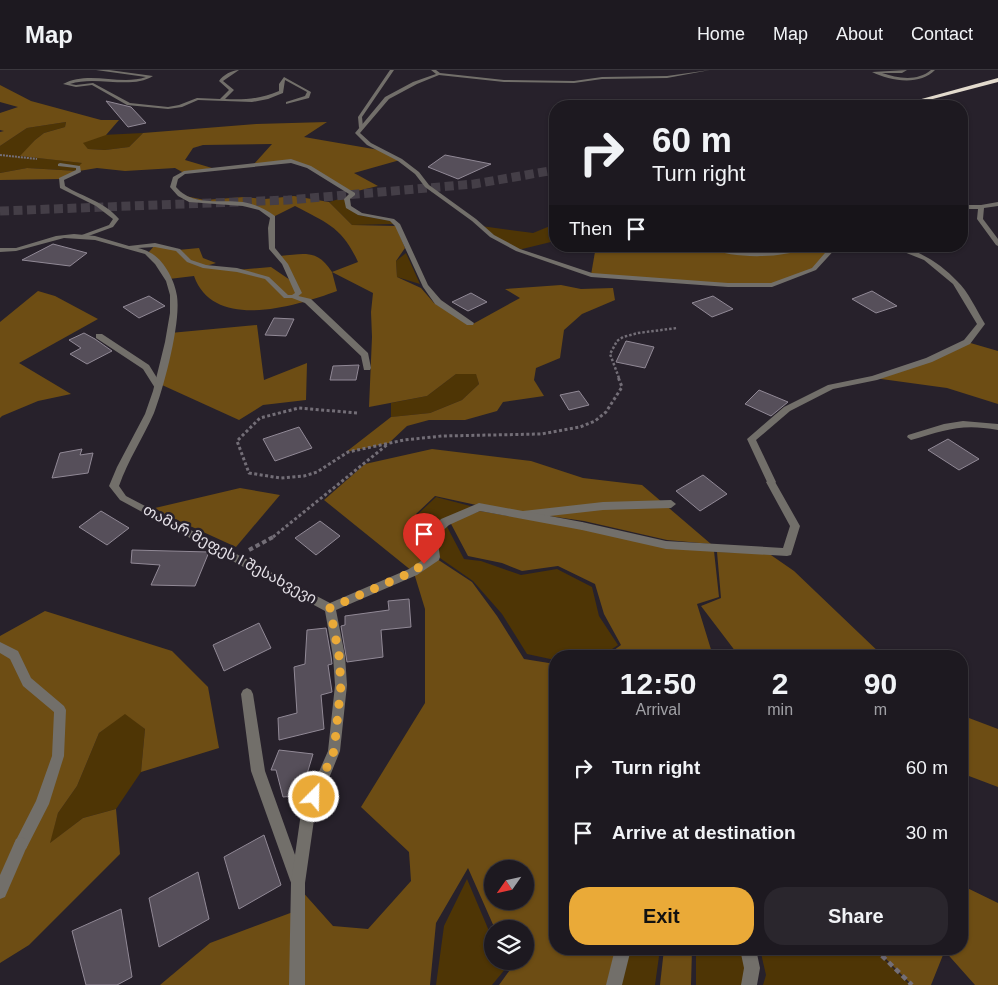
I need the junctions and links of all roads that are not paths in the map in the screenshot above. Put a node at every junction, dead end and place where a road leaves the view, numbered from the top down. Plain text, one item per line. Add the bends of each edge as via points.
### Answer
1 (98, 70) edge
2 (237, 70) edge
3 (392, 70) edge
4 (432, 70) edge
5 (708, 70) edge
6 (905, 70) edge
7 (933, 70) edge
8 (440, 74) junction
9 (998, 80) edge
10 (221, 100) junction
11 (927, 100) edge
12 (288, 103) dead end
13 (361, 127) junction
14 (60, 165) dead end
15 (998, 204) edge
16 (981, 207) junction
17 (968, 208) edge
18 (81, 236) junction
19 (998, 244) edge
20 (128, 248) junction
21 (0, 250) edge
22 (736, 252) edge
23 (786, 252) edge
24 (830, 252) edge
25 (908, 252) edge
26 (294, 297) junction
27 (470, 323) dead end
28 (99, 336) dead end
29 (367, 368) dead end
30 (158, 386) junction
31 (998, 427) edge
32 (911, 437) dead end
33 (671, 504) dead end
34 (522, 515) junction
35 (330, 608) junction
36 (0, 647) edge
37 (247, 694) dead end
38 (298, 883) junction
39 (0, 892) edge
40 (622, 955) edge
41 (749, 955) edge
42 (297, 985) edge
43 (614, 985) edge
44 (750, 985) edge

1 - 10 street via 151,76 138,81 92,78 65,84 93,84 129,104 168,108 197,99
2 - 10 street via 221,81 232,90
3 - 13 street via 360,117
4 - 8 street
5 - 8 street via 667,78 602,78 574,82 504,82
6 - 7 street via 874,72 918,79
8 - 13 street via 387,98
9 - 11 highway
10 - 12 street via 245,101 274,95 281,92 284,78 310,92 307,97
13 - 24 street via 357,132 369,144 418,173 427,186 492,236 518,250 591,275 772,285 814,269
14 - 18 street via 78,167 79,171 61,180 62,187 109,210 116,219 110,226
15 - 16 street
16 - 17 street
16 - 19 street via 980,219
18 - 20 street, თამარ მეფეს I შესახვევი
18 - 21 street via 47,240 24,249
20 - 26 street via 155,245 178,250 189,261 205,267 237,270 267,278 286,297
20 - 30 street, თამარ მეფეს I შესახვევი via 155,259 169,280 174,301
22 - 23 street via 775,255
25 - 34 street via 926,259 956,283 981,324 967,342 929,360 874,378 830,387 787,410 751,439 795,526 787,552 666,545
26 - 27 street via 299,293 294,282 280,256 272,249 272,217 261,209 243,204 191,201 173,187 175,178 184,173 290,161 309,167 353,194 347,199 348,207 360,214 392,220 398,225 425,286 438,302
26 - 29 street via 308,302 365,356
28 - 30 street via 146,367
30 - 35 street, თამარ მეფეს I შესახვევი via 150,412 114,486 123,498
31 - 32 street via 958,422
33 - 34 street via 603,506
34 - 35 street via 479,507 445,522 432,535 435,557 412,572
35 - 38 street, თამარ მეფეს I შესახვევი via 341,685 334,751 308,813
36 - 39 street via 14,655 27,682 60,710 58,756 42,804
37 - 38 street via 258,771
38 - 42 street, თამარ მეფეს I შესახვევი
40 - 43 street
41 - 44 street

